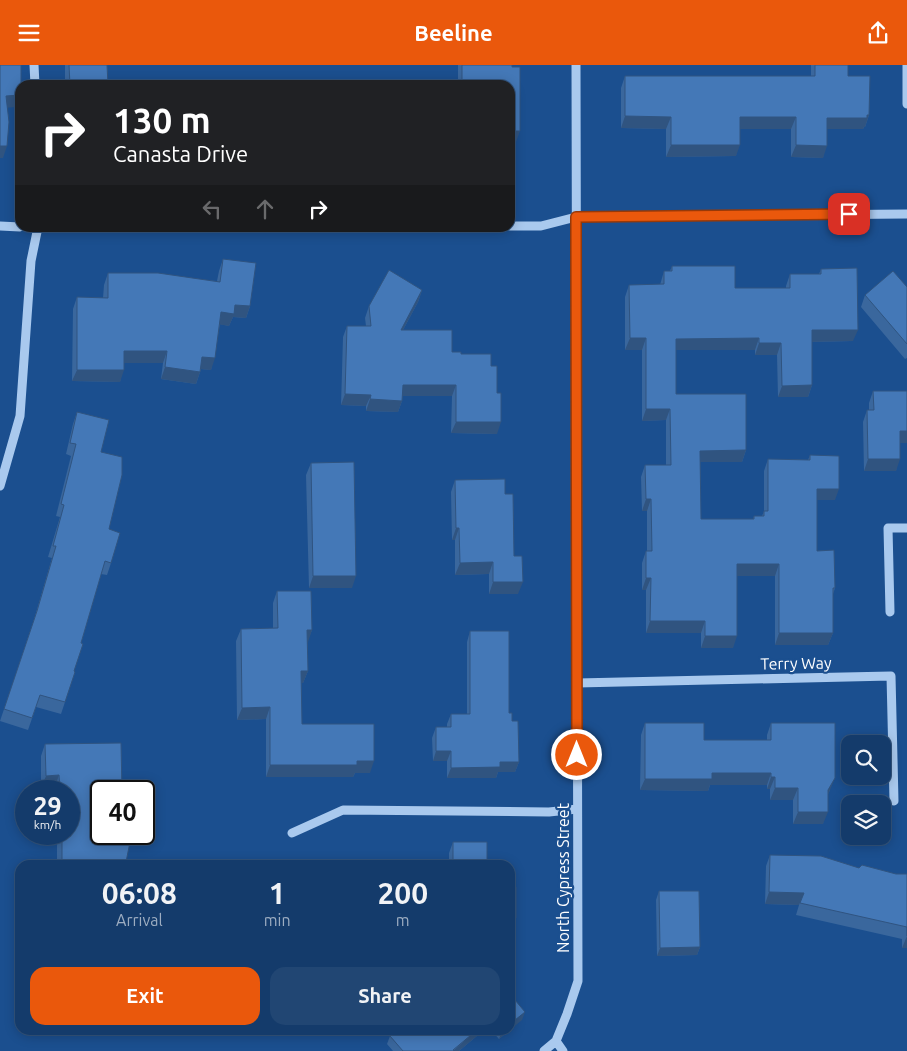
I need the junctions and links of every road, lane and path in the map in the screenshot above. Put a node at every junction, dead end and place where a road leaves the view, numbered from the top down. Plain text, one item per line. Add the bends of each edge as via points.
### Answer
1 (34, 65) edge
2 (576, 65) edge
3 (907, 65) edge
4 (35, 80) edge
5 (907, 104) edge
6 (907, 213) edge
7 (576, 217) junction
8 (515, 226) edge
9 (0, 227) edge
10 (15, 227) edge
11 (37, 232) edge
12 (0, 486) edge
13 (907, 528) edge
14 (890, 612) dead end
15 (577, 683) junction
16 (894, 801) dead end
17 (578, 809) junction
18 (292, 833) dead end
19 (556, 1041) junction
20 (544, 1051) edge
21 (563, 1051) edge

1 - 4 street
2 - 7 street, North Cypress Street
3 - 5 street
6 - 7 street
7 - 8 street via 541,226
7 - 15 street, North Cypress Street
9 - 10 street
11 - 12 street via 31,261 20,415
13 - 14 street via 888,528
15 - 16 street, Terry Way via 891,676
15 - 17 street, North Cypress Street
17 - 18 street via 549,812 343,810
17 - 19 street, North Cypress Street via 578,981
19 - 20 street, North Cypress Street
19 - 21 street

